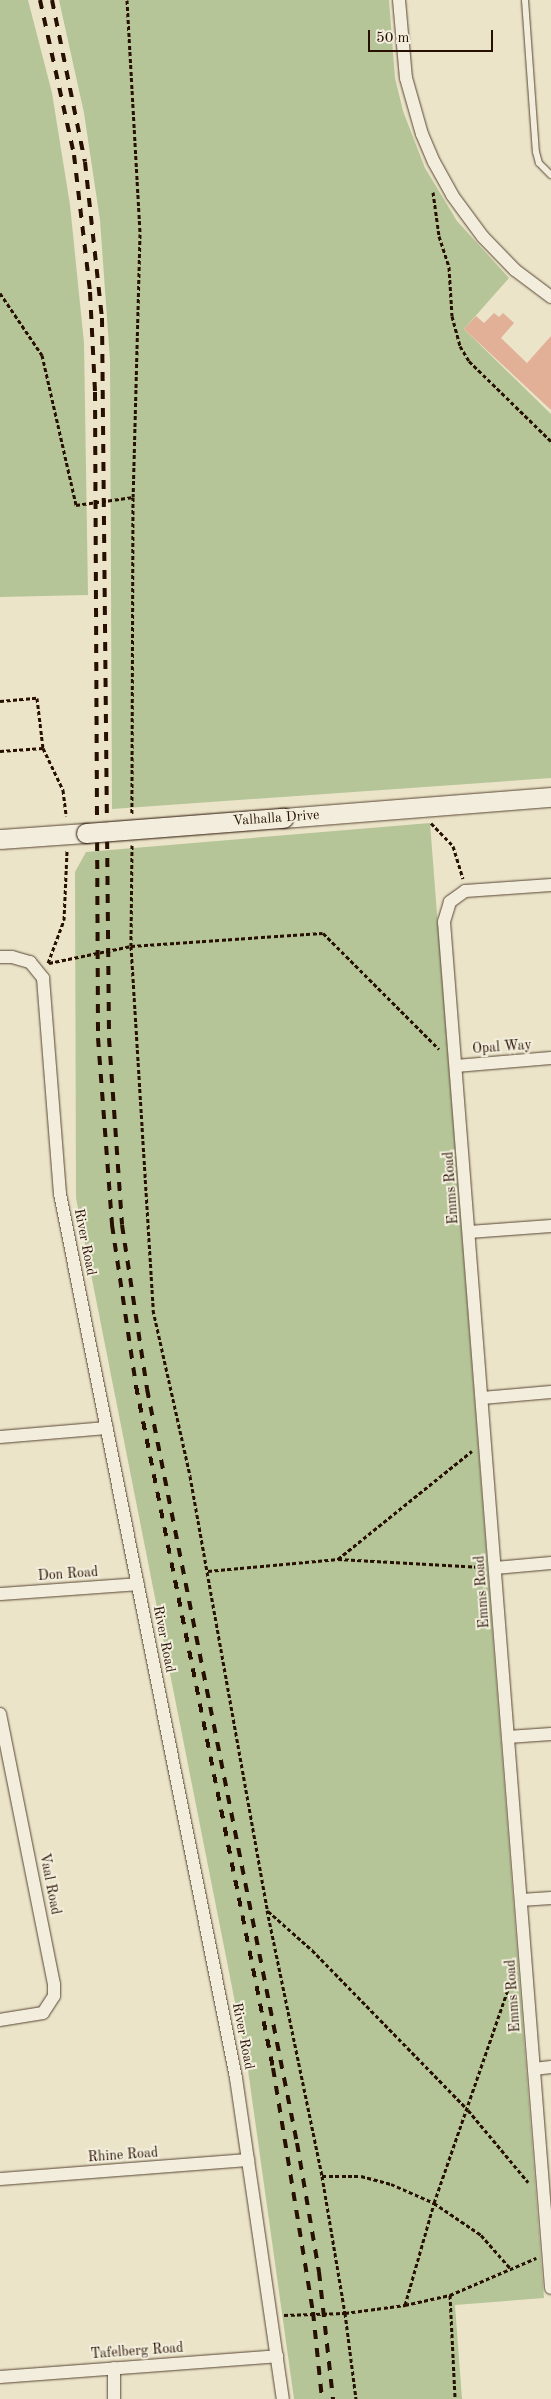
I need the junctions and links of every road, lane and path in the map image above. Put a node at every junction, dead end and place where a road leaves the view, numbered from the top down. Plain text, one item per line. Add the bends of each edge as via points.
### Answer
1 (127, 0) edge
2 (399, 0) edge
3 (525, 0) edge
4 (551, 175) edge
5 (442, 178) junction
6 (0, 293) edge
7 (551, 296) edge
8 (551, 441) edge
9 (133, 497) junction
10 (0, 701) edge
11 (43, 748) junction
12 (0, 751) edge
13 (551, 797) edge
14 (66, 816) dead end
15 (132, 816) dead end
16 (430, 820) dead end
17 (132, 836) dead end
18 (0, 839) edge
19 (67, 849) dead end
20 (551, 884) edge
21 (460, 894) junction
22 (131, 946) junction
23 (0, 958) edge
24 (48, 963) junction
25 (35, 966) junction
26 (551, 1058) edge
27 (456, 1066) junction
28 (551, 1226) edge
29 (469, 1232) junction
30 (551, 1392) edge
31 (482, 1398) junction
32 (107, 1428) junction
33 (0, 1437) edge
34 (485, 1441) junction
35 (338, 1559) junction
36 (551, 1563) edge
37 (495, 1568) junction
38 (208, 1571) junction
39 (138, 1584) junction
40 (0, 1594) edge
41 (0, 1714) edge
42 (551, 1734) edge
43 (508, 1737) junction
44 (551, 1898) edge
45 (521, 1900) junction
46 (267, 1910) junction
47 (513, 1974) dead end
48 (0, 2020) edge
49 (551, 2067) edge
50 (534, 2069) junction
51 (468, 2110) junction
52 (248, 2160) junction
53 (322, 2176) junction
54 (0, 2179) edge
55 (543, 2181) junction
56 (434, 2202) junction
57 (550, 2253) edge
58 (511, 2269) junction
59 (551, 2288) edge
60 (450, 2295) junction
61 (405, 2305) junction
62 (345, 2313) junction
63 (271, 2315) junction
64 (277, 2356) junction
65 (114, 2368) junction
66 (0, 2377) edge
67 (114, 2399) edge
68 (283, 2399) edge
69 (356, 2399) edge
70 (455, 2399) edge

1 - 9 path via 140,234
2 - 5 street via 408,86 422,134
3 - 4 lane via 536,152 539,163
5 - 7 street via 483,237 515,270
5 - 8 path via 433,190 432,201 449,267 452,316 460,346 469,361
6 - 9 path via 42,355 76,505
9 - 15 path
10 - 11 path via 37,698
11 - 12 path
11 - 14 path via 63,790
13 - 18 main road, Valhalla Drive, bridge
16 - 21 path via 453,846
17 - 22 path
19 - 24 path via 64,920
20 - 21 street
21 - 27 street, Emms Road via 446,908 444,922
22 - 24 path
22 - 27 path via 323,933
22 - 38 path via 153,1310
23 - 25 street via 21,958
24 - 25 path
25 - 32 street, River Road via 45,987 60,1194
26 - 27 street, Opal Way
27 - 29 street, Emms Road
28 - 29 street
29 - 31 street, Emms Road
30 - 31 street
31 - 34 street, Emms Road
32 - 33 street
32 - 39 street, River Road
34 - 35 path
34 - 37 street, Emms Road
35 - 37 path
35 - 38 path
36 - 37 street
37 - 43 street, Emms Road
38 - 46 path
39 - 40 street, Don Road
39 - 52 street, River Road via 236,2078
41 - 48 street, Vaal Road via 54,1984 54,1996 43,2013
42 - 43 street
43 - 45 street, Emms Road
44 - 45 street
45 - 50 street, Emms Road
46 - 51 path via 312,1950
46 - 53 path
47 - 51 path
49 - 50 street
50 - 55 street, Emms Road
51 - 55 path via 528,2182
51 - 56 path
52 - 54 street, Rhine Road
52 - 63 street, River Road
53 - 56 path via 361,2176 391,2184
53 - 62 path
55 - 57 street, Emms Road
56 - 58 path via 481,2235
56 - 61 path
57 - 58 path
57 - 59 street, Emms Road
58 - 60 path
60 - 61 path
60 - 70 path
61 - 62 path
62 - 63 path
62 - 69 path
63 - 64 street, River Road
64 - 65 street, Tafelberg Road
64 - 68 street, River Road
65 - 66 street, Tafelberg Road
65 - 67 street

